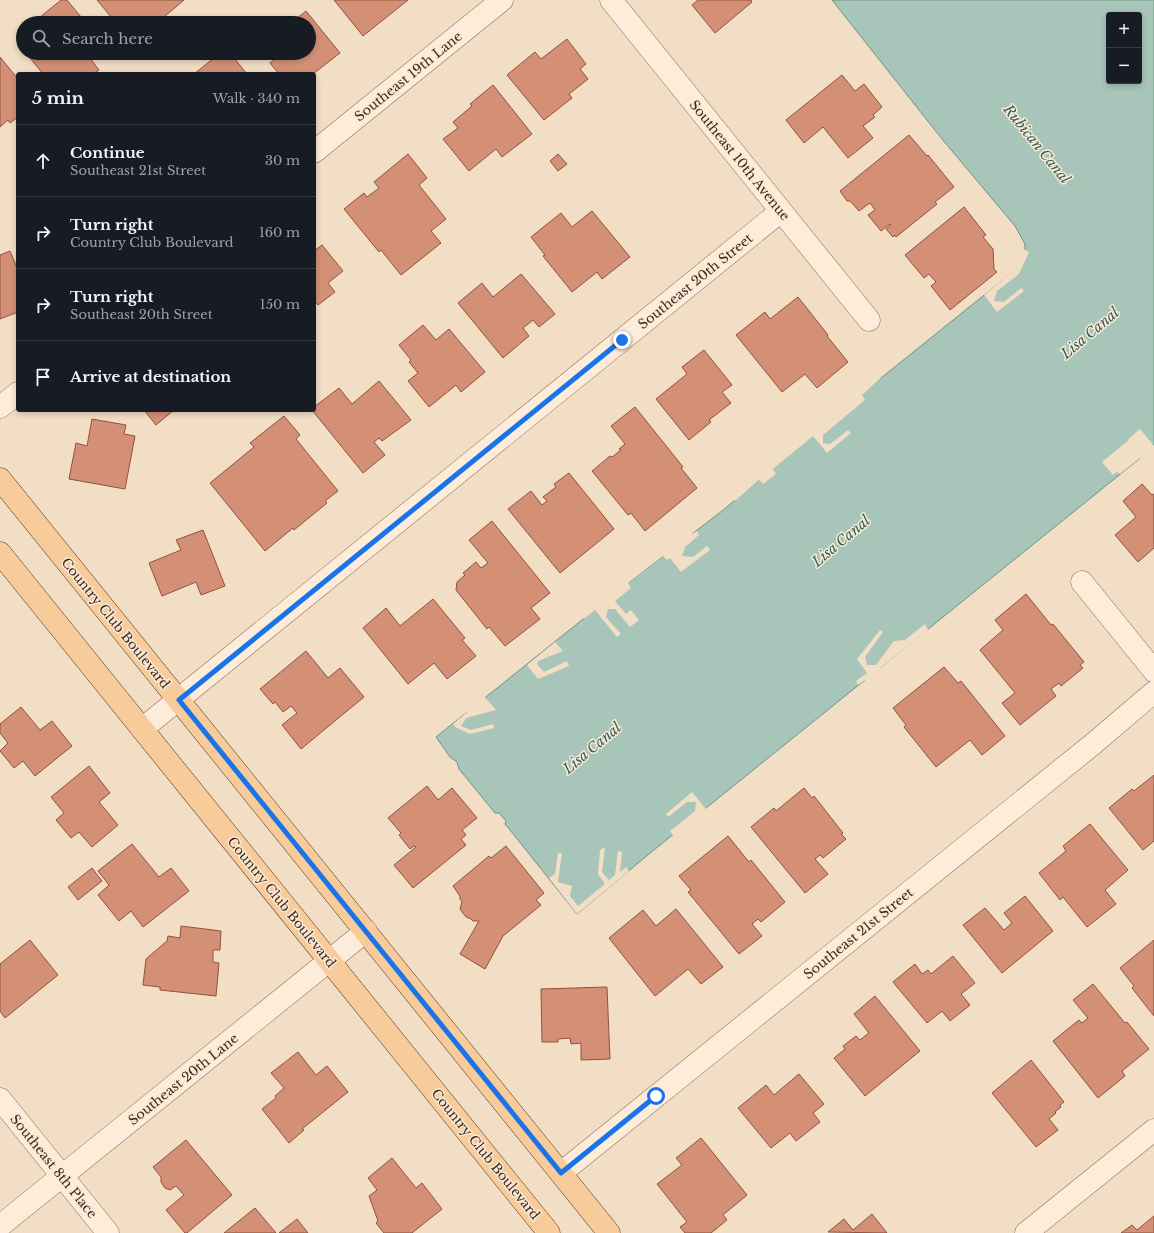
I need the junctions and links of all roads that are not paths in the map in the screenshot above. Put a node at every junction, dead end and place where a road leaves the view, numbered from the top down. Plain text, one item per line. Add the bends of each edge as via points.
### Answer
1 (502, 0) edge
2 (612, 0) edge
3 (316, 150) edge
4 (781, 211) junction
5 (868, 320) dead end
6 (16, 395) edge
7 (0, 407) edge
8 (0, 479) edge
9 (0, 553) edge
10 (1082, 582) dead end
11 (1154, 670) edge
12 (1154, 692) edge
13 (179, 700) junction
14 (142, 729) junction
15 (366, 931) junction
16 (329, 960) junction
17 (0, 1099) edge
18 (1154, 1130) edge
19 (561, 1173) junction
20 (62, 1176) junction
21 (0, 1226) edge
22 (108, 1233) edge
23 (549, 1233) edge
24 (609, 1233) edge
25 (1026, 1233) edge

1 - 3 street, Southeast 19th Lane
2 - 4 street, Southeast 10th Avenue
4 - 5 street, Southeast 10th Avenue
4 - 13 street, Southeast 20th Street
6 - 7 street
8 - 13 main road, Country Club Boulevard
9 - 14 main road, Country Club Boulevard
10 - 11 street
12 - 19 street, Southeast 21st Street
13 - 14 street, Southeast 20th Street
13 - 15 main road, Country Club Boulevard
14 - 16 main road, Country Club Boulevard
15 - 16 street, Southeast 20th Lane
15 - 19 main road, Country Club Boulevard
16 - 20 street, Southeast 20th Lane
16 - 23 main road, Country Club Boulevard
17 - 20 street, Southeast 8th Place
18 - 25 street
19 - 24 main road, Country Club Boulevard
20 - 21 street, Southeast 20th Lane
20 - 22 street, Southeast 8th Place

